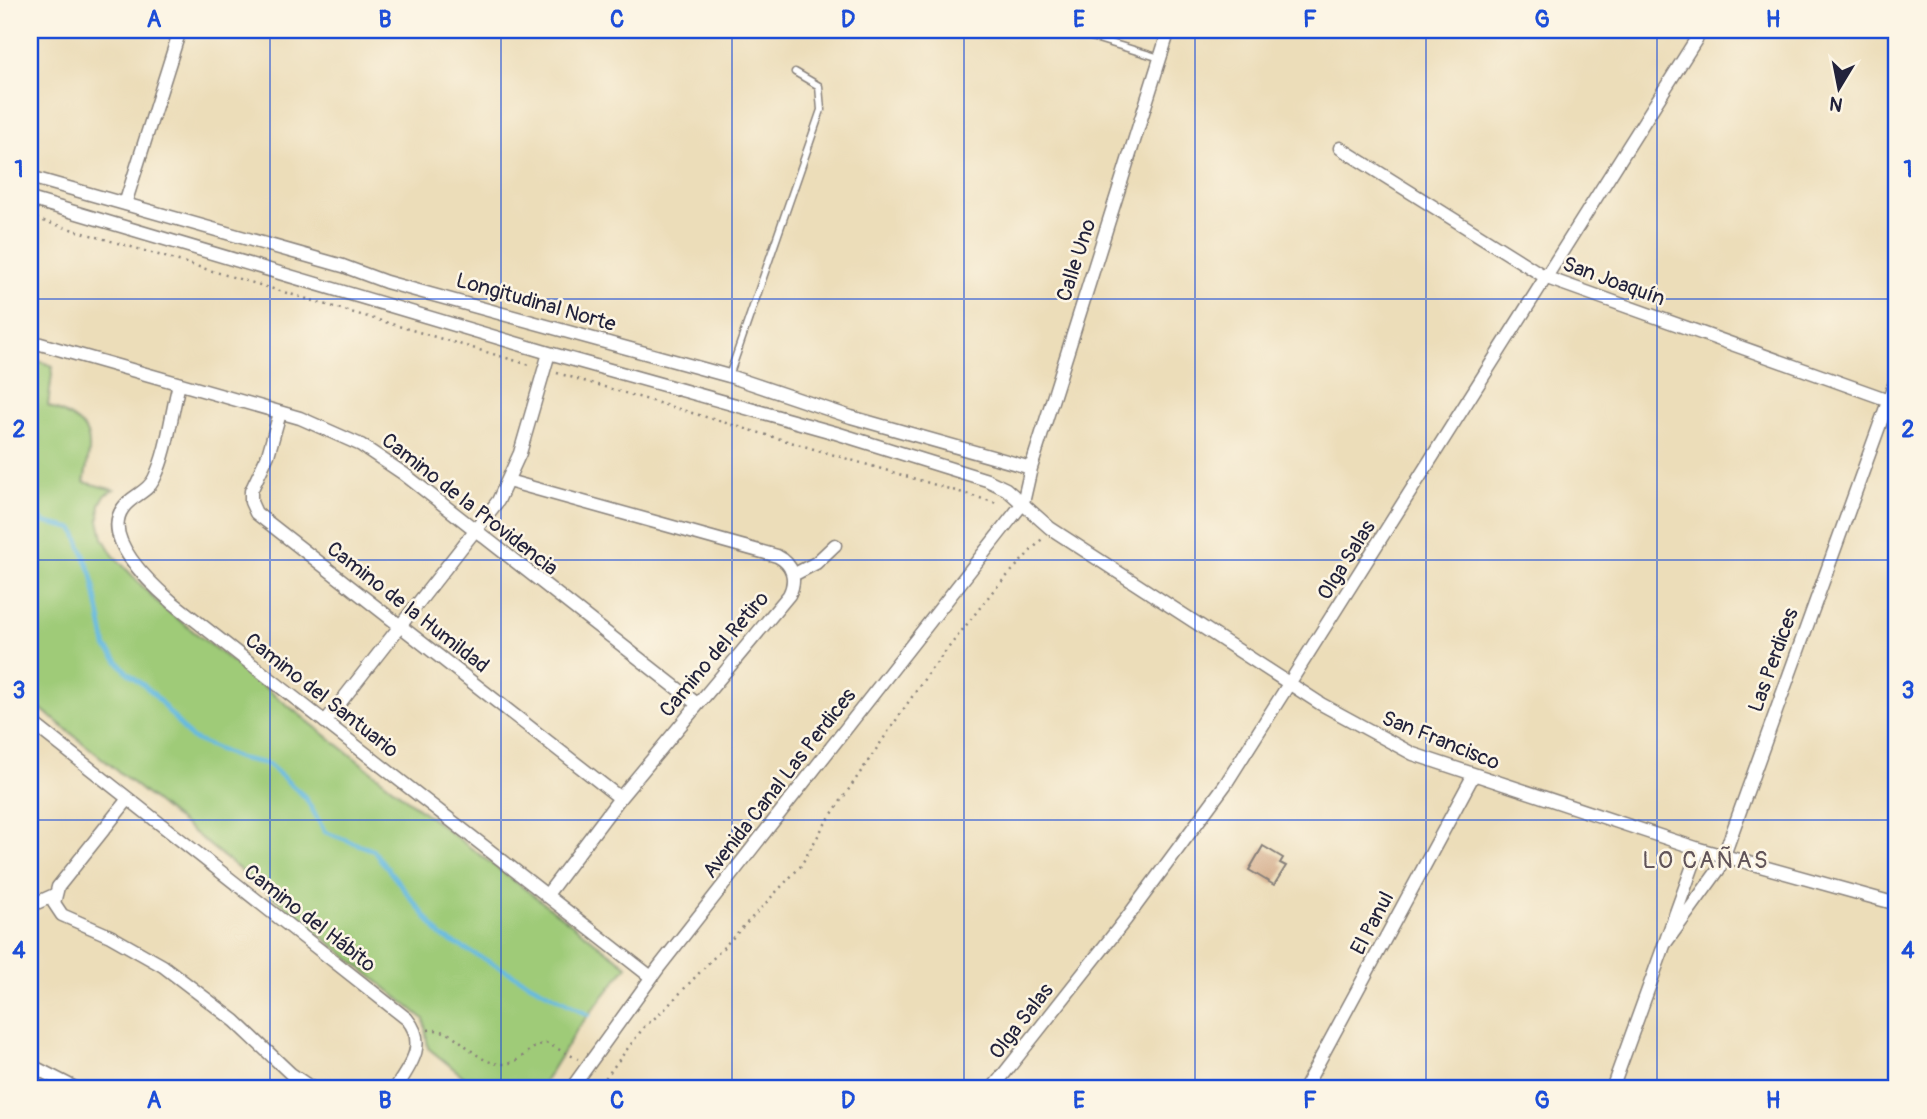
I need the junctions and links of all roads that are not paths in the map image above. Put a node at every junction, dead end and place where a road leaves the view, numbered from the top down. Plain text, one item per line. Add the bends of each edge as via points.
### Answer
1 (180, 30) edge
2 (1068, 30) edge
3 (1169, 30) edge
4 (1702, 30) edge
5 (1160, 58) junction
6 (795, 72) dead end
7 (1340, 148) dead end
8 (30, 177) edge
9 (30, 199) edge
10 (125, 204) junction
11 (1547, 278) junction
12 (30, 341) edge
13 (549, 353) junction
14 (730, 376) junction
15 (1897, 377) edge
16 (179, 384) junction
17 (1893, 401) edge
18 (280, 412) junction
19 (1031, 468) junction
20 (508, 481) junction
21 (1019, 508) junction
22 (477, 532) junction
23 (835, 545) dead end
24 (793, 575) junction
25 (401, 624) junction
26 (1292, 682) junction
27 (697, 704) junction
28 (30, 720) edge
29 (325, 722) junction
30 (1473, 776) junction
31 (621, 798) junction
32 (128, 799) junction
33 (1699, 849) junction
34 (1723, 856) junction
35 (54, 895) junction
36 (546, 896) junction
37 (1897, 904) edge
38 (30, 906) edge
39 (1664, 945) junction
40 (651, 977) junction
41 (30, 1065) edge
42 (77, 1089) edge
43 (313, 1089) edge
44 (395, 1089) edge
45 (570, 1089) edge
46 (992, 1089) edge
47 (1304, 1089) edge
48 (1612, 1089) edge

1 - 10 street
2 - 5 lane
3 - 5 street, Calle Uno
4 - 11 street, Olga Salas
5 - 19 street, Calle Uno
6 - 14 lane via 819,86 821,110
7 - 11 street, San Joaquín
8 - 10 street, Longitudinal Norte
9 - 13 street
10 - 14 street, Longitudinal Norte via 386,282
11 - 17 street, San Joaquín
11 - 26 street, Olga Salas
12 - 16 street, Camino de la Providencia
13 - 20 street
13 - 21 street via 987,480 1006,489
14 - 19 street, Longitudinal Norte via 851,417
15 - 17 street, Las Perdices
16 - 18 street, Camino de la Providencia
16 - 29 street, Camino del Santuario via 153,480 124,506 117,519 120,541 142,573 172,602
17 - 34 street, Las Perdices
18 - 22 street, Camino de la Providencia via 361,444
18 - 25 street, Camino de la Humildad via 268,455 251,491 256,513
19 - 21 street, Calle Uno
20 - 22 street
20 - 24 street via 777,556
21 - 26 street, San Francisco
21 - 40 street, Avenida Canal Las Perdices
22 - 25 street
22 - 27 street, Camino de la Providencia
23 - 24 street via 816,563
24 - 27 street, Camino del Retiro via 789,595
25 - 29 street
25 - 31 street, Camino de la Humildad
26 - 30 street, San Francisco via 1382,740
26 - 46 street, Olga Salas via 1194,830
27 - 31 street, Camino del Retiro
28 - 32 street, Camino del Hábito
29 - 36 street, Camino del Santuario
30 - 33 street, San Francisco
30 - 47 street, El Panul
31 - 36 street, Camino del Retiro
32 - 35 street
32 - 44 street, Camino del Hábito via 407,1019 415,1033 416,1055
33 - 34 street, San Francisco
33 - 39 street, Las Perdices
34 - 37 street, San Francisco
34 - 39 street, Las Perdices via 1719,869
35 - 38 street
35 - 43 street via 62,915 110,936 171,972
36 - 40 street, Camino del Santuario
39 - 48 street, Las Perdices
40 - 45 street, Avenida Canal Las Perdices
41 - 42 street

